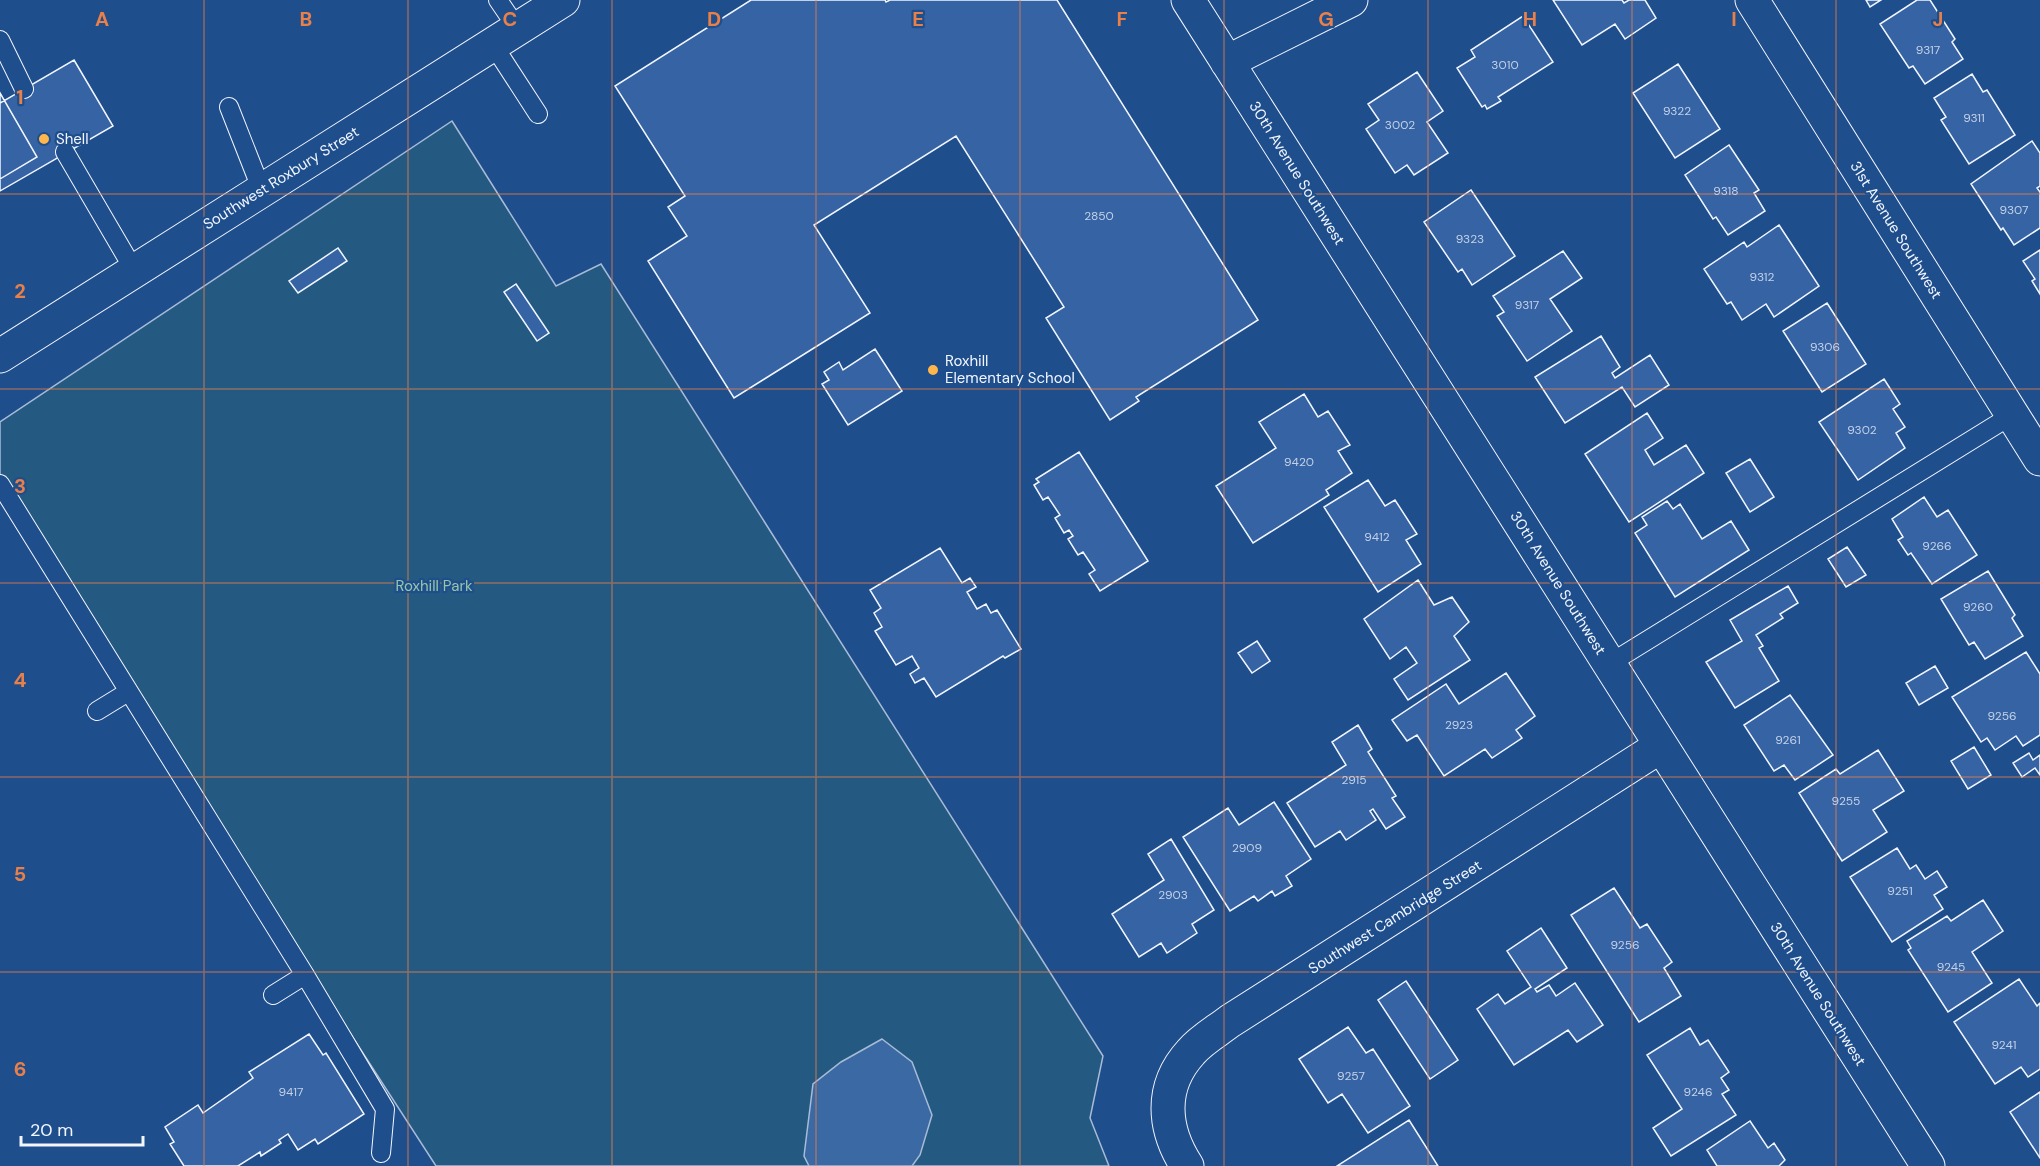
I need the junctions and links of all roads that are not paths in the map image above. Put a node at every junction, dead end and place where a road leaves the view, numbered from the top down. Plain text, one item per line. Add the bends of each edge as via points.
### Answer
1 (498, 0) edge
2 (563, 0) edge
3 (1188, 0) edge
4 (1351, 0) edge
5 (1752, 0) edge
6 (505, 35) junction
7 (0, 40) edge
8 (1227, 62) junction
9 (24, 89) dead end
10 (229, 107) dead end
11 (538, 114) dead end
12 (65, 152) dead end
13 (262, 191) junction
14 (134, 270) junction
15 (0, 356) edge
16 (2012, 415) junction
17 (2040, 459) edge
18 (0, 484) edge
19 (1609, 664) junction
20 (128, 692) junction
21 (97, 711) dead end
22 (1661, 746) junction
23 (305, 975) junction
24 (273, 995) dead end
25 (381, 1153) dead end
26 (1187, 1166) edge
27 (1928, 1166) edge

1 - 6 lane
2 - 6 street, Southwest Roxbury Street
3 - 8 street, 30th Avenue Southwest
4 - 8 street
5 - 16 street, 31st Avenue Southwest
6 - 11 lane
6 - 13 street, Southwest Roxbury Street
7 - 9 lane
8 - 19 street, 30th Avenue Southwest
10 - 13 lane
12 - 14 lane
13 - 14 street, Southwest Roxbury Street
14 - 15 street, Southwest Roxbury Street
16 - 17 street, 31st Avenue Southwest
16 - 19 lane
18 - 20 lane
19 - 22 street, 30th Avenue Southwest
20 - 21 lane
20 - 23 lane
22 - 26 street, Southwest Cambridge Street via 1230,1021 1191,1052 1170,1084 1166,1116 1176,1149
22 - 27 street, 30th Avenue Southwest
23 - 24 lane
23 - 25 lane via 385,1109

